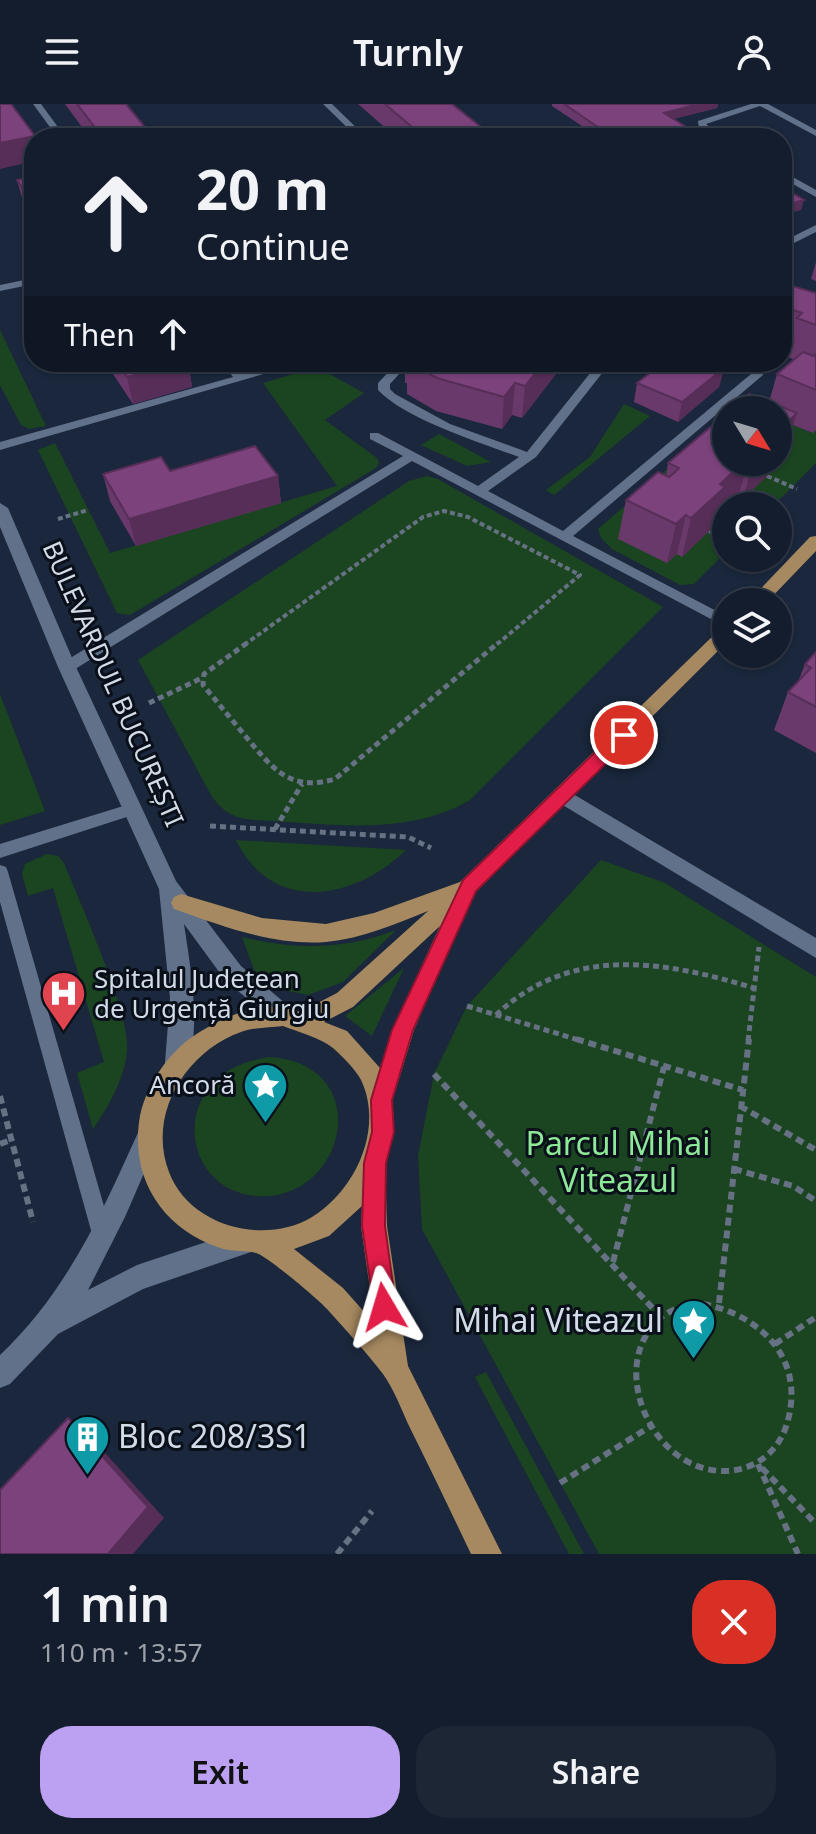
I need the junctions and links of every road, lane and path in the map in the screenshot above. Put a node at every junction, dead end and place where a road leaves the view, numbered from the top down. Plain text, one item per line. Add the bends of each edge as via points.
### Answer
1 (37, 104) edge
2 (327, 104) edge
3 (761, 104) edge
4 (740, 106) edge
5 (55, 128) edge
6 (352, 128) edge
7 (703, 128) edge
8 (816, 133) edge
9 (792, 180) edge
10 (816, 194) edge
11 (816, 228) edge
12 (792, 241) edge
13 (24, 283) edge
14 (0, 288) edge
15 (236, 372) edge
16 (262, 372) edge
17 (394, 372) edge
18 (597, 372) edge
19 (757, 372) edge
20 (240, 378) junction
21 (374, 436) dead end
22 (0, 446) edge
23 (412, 456) junction
24 (529, 457) junction
25 (767, 476) dead end
26 (797, 489) dead end
27 (478, 492) junction
28 (0, 508) edge
29 (88, 510) dead end
30 (58, 519) dead end
31 (709, 531) edge
32 (712, 532) edge
33 (564, 537) junction
34 (816, 541) edge
35 (771, 588) edge
36 (712, 615) edge
37 (712, 647) edge
38 (67, 667) junction
39 (202, 678) junction
40 (149, 703) dead end
41 (302, 784) junction
42 (563, 796) junction
43 (133, 809) junction
44 (210, 826) dead end
45 (275, 829) junction
46 (431, 848) dead end
47 (0, 851) edge
48 (0, 872) edge
49 (469, 886) junction
50 (175, 895) junction
51 (760, 942) dead end
52 (816, 949) edge
53 (754, 988) junction
54 (467, 1006) dead end
55 (496, 1016) junction
56 (294, 1018) junction
57 (177, 1063) junction
58 (664, 1067) junction
59 (434, 1074) dead end
60 (743, 1090) junction
61 (0, 1096) edge
62 (381, 1100) junction
63 (740, 1106) junction
64 (149, 1134) junction
65 (11, 1140) junction
66 (0, 1144) edge
67 (816, 1150) edge
68 (375, 1163) junction
69 (734, 1169) junction
70 (816, 1201) edge
71 (33, 1222) dead end
72 (102, 1234) junction
73 (255, 1243) junction
74 (613, 1262) junction
75 (719, 1303) junction
76 (659, 1315) junction
77 (816, 1317) edge
78 (48, 1326) junction
79 (775, 1344) junction
80 (395, 1368) junction
81 (0, 1374) edge
82 (651, 1426) junction
83 (758, 1464) junction
84 (560, 1483) dead end
85 (372, 1511) dead end
86 (816, 1524) edge
87 (337, 1554) edge
88 (487, 1554) edge
89 (798, 1554) edge

1 - 5 lane
2 - 6 lane
3 - 4 lane
3 - 8 lane
4 - 7 lane via 701,123
9 - 10 lane
11 - 12 lane
13 - 14 lane
15 - 20 lane
16 - 20 lane
17 - 24 lane via 384,383 391,396 446,426
18 - 24 lane
19 - 33 lane
20 - 22 lane
21 - 23 lane
23 - 27 lane
23 - 38 lane
24 - 27 lane
25 - 26 path
27 - 33 lane
28 - 38 main road, BULEVARDUL BUCUREȘTI
29 - 30 path
31 - 32 path
33 - 36 lane
34 - 35 main road
37 - 42 main road
38 - 43 main road, BULEVARDUL BUCUREȘTI
39 - 40 path
39 - 41 path via 274,770
39 - 41 path via 423,517 444,511 468,517 580,575 335,779
41 - 45 path
42 - 49 main road
42 - 52 main road
43 - 47 lane
43 - 50 main road, BULEVARDUL BUCUREȘTI
44 - 45 path
45 - 46 path via 413,838
48 - 72 lane
49 - 50 main road via 343,931 264,927
49 - 56 main road via 345,1000
49 - 62 main road via 403,1030
50 - 56 main road, BULEVARDUL BUCUREȘTI via 233,973
50 - 57 main road, BULEVARDUL BUCUREȘTI via 183,1003
51 - 53 path
53 - 55 path via 650,962 611,962 540,983 515,996
53 - 60 path
54 - 55 path
55 - 58 path
56 - 57 main road via 233,1024
56 - 62 main road via 351,1047 370,1071
57 - 64 main road via 162,1085
58 - 60 path
58 - 74 path
59 - 74 path
60 - 63 path
61 - 65 path
62 - 68 main road via 383,1132
63 - 67 path
63 - 69 path
64 - 72 main road
64 - 73 main road via 152,1165 163,1193 184,1217 211,1233
65 - 66 path
65 - 71 path
68 - 73 main road via 356,1196 328,1220 301,1236
68 - 80 main road via 374,1226
69 - 70 path via 793,1186
69 - 75 path
72 - 78 main road
73 - 78 main road via 137,1278
73 - 80 main road via 334,1297
74 - 76 path
75 - 76 path via 690,1302
75 - 79 path via 753,1320
76 - 82 path via 642,1340 635,1374
77 - 79 path
78 - 81 main road
79 - 83 path via 791,1383 790,1419 776,1450
80 - 88 main road
82 - 83 path via 664,1443 695,1465 730,1472
82 - 84 path
83 - 86 path
83 - 89 path
85 - 87 path

